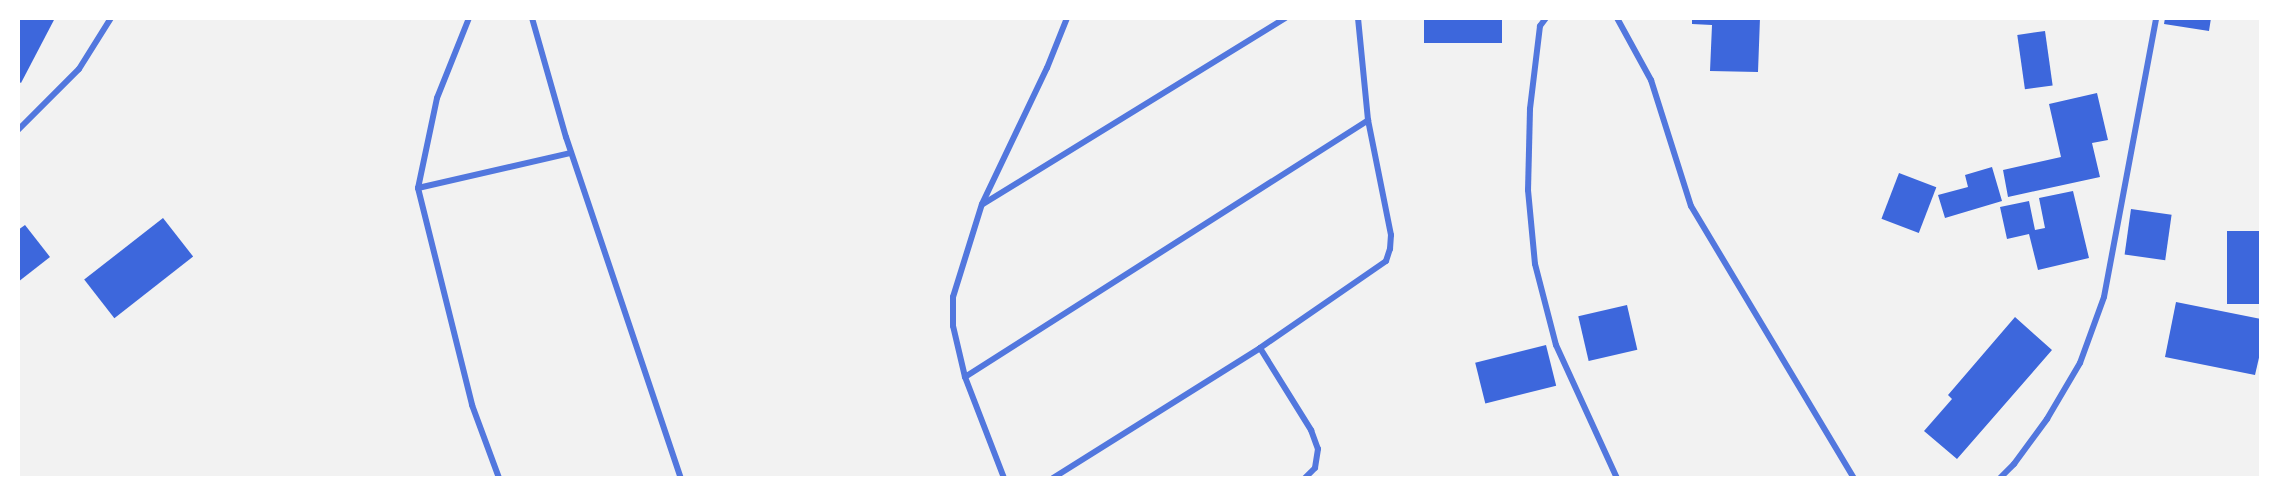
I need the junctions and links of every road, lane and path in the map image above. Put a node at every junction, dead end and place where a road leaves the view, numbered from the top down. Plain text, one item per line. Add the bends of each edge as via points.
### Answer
1 (111, 18) edge
2 (469, 18) edge
3 (532, 18) edge
4 (1067, 18) edge
5 (1285, 18) edge
6 (1358, 18) edge
7 (1546, 18) edge
8 (1617, 18) edge
9 (2156, 18) edge
10 (1368, 120) junction
11 (18, 130) edge
12 (571, 153) junction
13 (418, 188) junction
14 (982, 204) junction
15 (1260, 348) junction
16 (965, 377) junction
17 (499, 478) edge
18 (681, 478) edge
19 (1004, 478) edge
20 (1053, 478) edge
21 (1305, 478) edge
22 (1617, 478) edge
23 (1854, 478) edge
24 (2000, 478) edge

1 - 11 street via 80,69
2 - 13 street via 437,98
3 - 12 street
4 - 14 street
5 - 14 street
6 - 10 street
7 - 22 street via 1540,26 1530,109 1528,190 1535,264 1556,345
8 - 23 street via 1651,80 1691,206
9 - 24 street via 2103,297 2080,363 2047,419
10 - 15 street via 1391,235 1386,261
10 - 16 street
12 - 13 street
12 - 18 street
13 - 17 street via 472,405
14 - 16 street via 953,297 953,326
15 - 20 street
15 - 21 street via 1311,430 1318,449 1315,468
16 - 19 street

